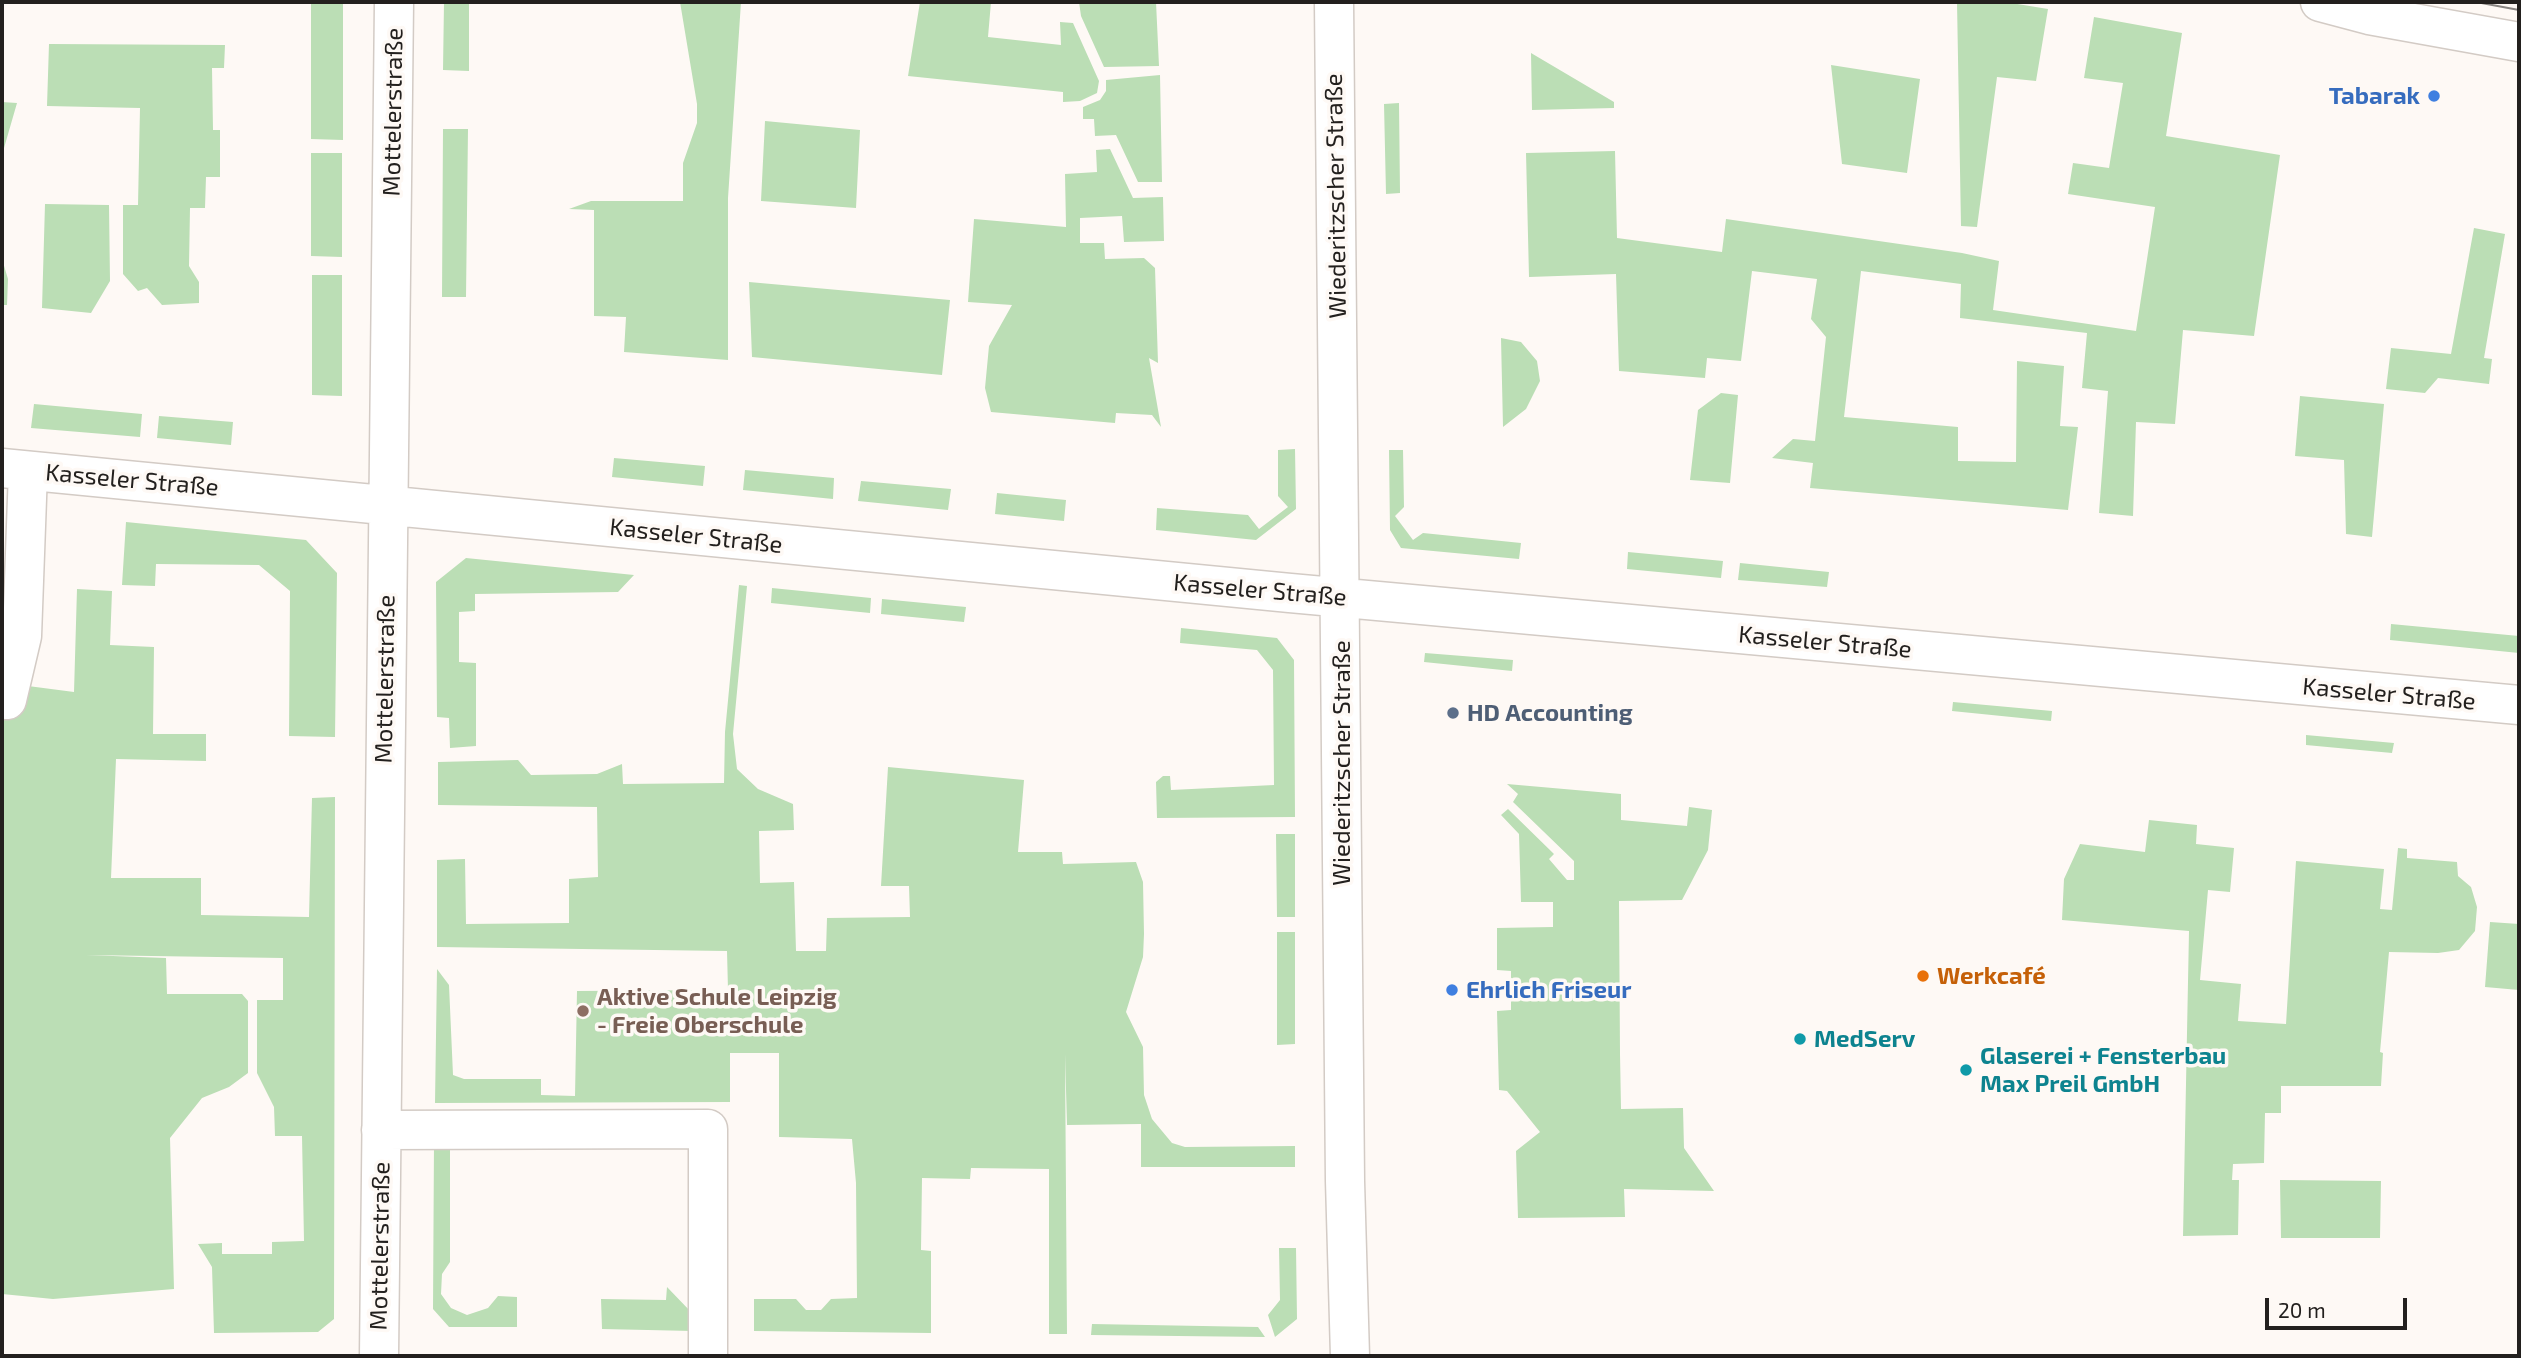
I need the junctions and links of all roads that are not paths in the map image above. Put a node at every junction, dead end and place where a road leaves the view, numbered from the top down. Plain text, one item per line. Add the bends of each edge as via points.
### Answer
1 (394, 2) edge
2 (1334, 2) edge
3 (2320, 2) edge
4 (2519, 42) edge
5 (15, 469) edge
6 (387, 505) junction
7 (1340, 598) junction
8 (7, 700) dead end
9 (2519, 705) edge
10 (381, 1130) junction
11 (379, 1356) edge
12 (708, 1356) edge
13 (1350, 1356) edge

1 - 6 street, Mottelerstraße
2 - 7 street, Wiederitzscher Straße
3 - 4 street
5 - 6 street, Kasseler Straße
5 - 8 street via 22,636
6 - 7 street, Kasseler Straße
6 - 10 street, Mottelerstraße
7 - 9 street, Kasseler Straße
7 - 13 street, Wiederitzscher Straße
10 - 11 street, Mottelerstraße
10 - 12 street via 708,1129

